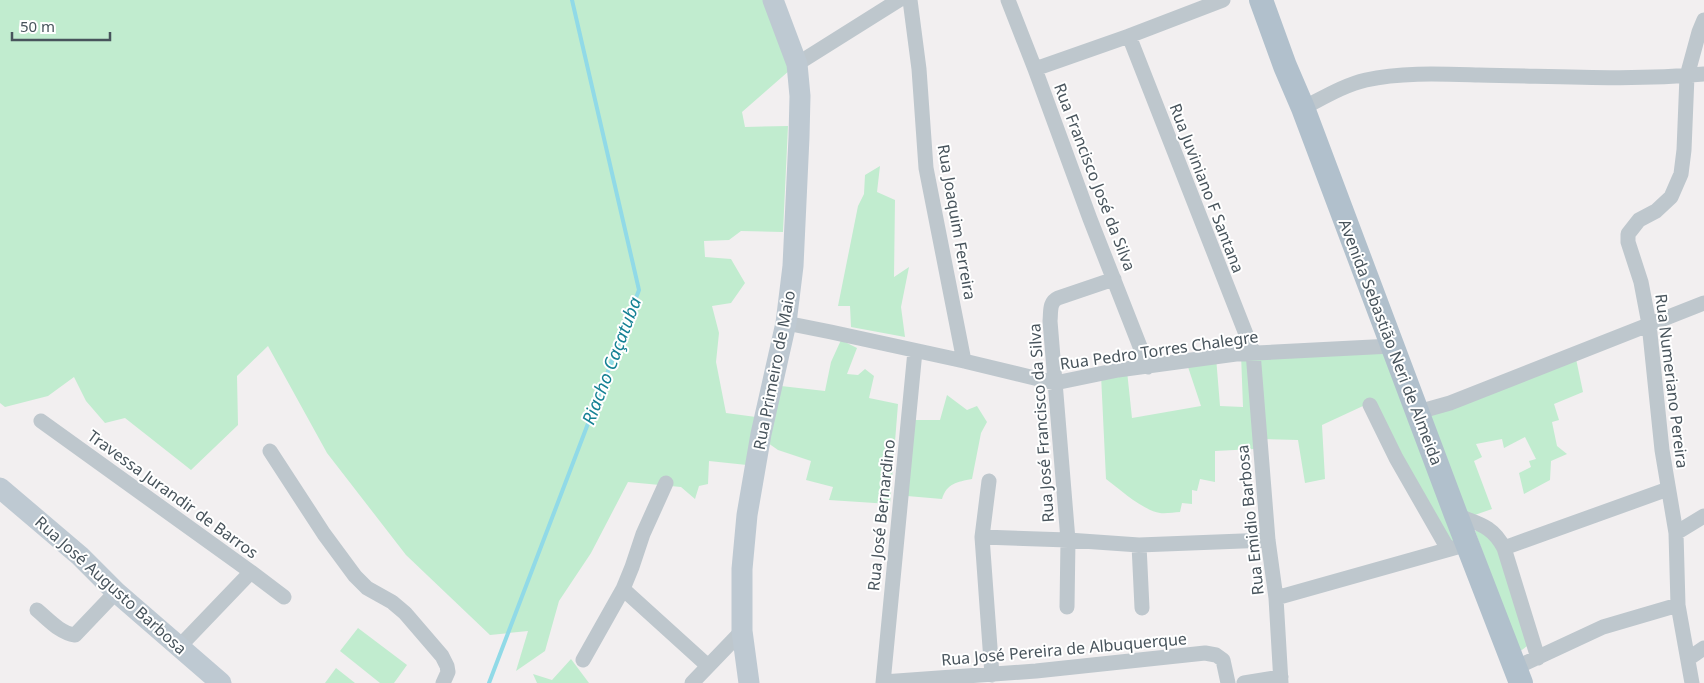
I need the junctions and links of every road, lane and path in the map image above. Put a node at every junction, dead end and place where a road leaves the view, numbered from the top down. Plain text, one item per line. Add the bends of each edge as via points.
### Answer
1 (774, 0) edge
2 (899, 0) edge
3 (910, 0) edge
4 (1008, 0) edge
5 (1224, 0) edge
6 (1260, 0) edge
7 (1704, 20) edge
8 (1129, 36) junction
9 (797, 64) junction
10 (1035, 69) junction
11 (1704, 74) edge
12 (1687, 76) junction
13 (1303, 108) junction
14 (1114, 280) junction
15 (1704, 304) edge
16 (786, 323) junction
17 (1649, 324) junction
18 (1392, 346) junction
19 (915, 351) junction
20 (1253, 352) junction
21 (964, 361) junction
22 (1148, 367) junction
23 (1055, 383) junction
24 (1370, 405) dead end
25 (1418, 412) junction
26 (41, 420) dead end
27 (270, 451) dead end
28 (989, 481) dead end
29 (666, 483) dead end
30 (0, 488) edge
31 (1668, 489) junction
32 (1456, 515) junction
33 (1704, 516) edge
34 (1676, 533) junction
35 (982, 537) junction
36 (1068, 540) junction
37 (1268, 540) junction
38 (1139, 545) junction
39 (1458, 547) junction
40 (1504, 548) junction
41 (251, 572) junction
42 (623, 588) junction
43 (116, 592) junction
44 (284, 597) dead end
45 (1276, 598) junction
46 (1678, 605) junction
47 (1067, 607) dead end
48 (1142, 608) dead end
49 (37, 610) dead end
50 (742, 632) junction
51 (179, 647) junction
52 (1704, 648) edge
53 (1538, 658) junction
54 (1688, 658) junction
55 (582, 660) dead end
56 (708, 666) junction
57 (992, 675) junction
58 (1518, 675) edge
59 (1281, 680) edge
60 (883, 682) edge
61 (221, 683) edge
62 (443, 683) edge
63 (692, 683) edge
64 (749, 683) edge
65 (1228, 683) edge
66 (1244, 683) edge
67 (1692, 683) edge

1 - 9 street, Rua Primeiro de Maio
2 - 9 street
3 - 21 street, Rua Joaquim Ferreira via 926,168
4 - 10 street, Rua Francisco José da Silva
5 - 8 street
6 - 13 main road, Avenida Sebastião Neri de Almeida
7 - 12 street
8 - 10 street
8 - 20 street, Rua Juviniano F Santana
9 - 16 street, Rua Primeiro de Maio via 800,96 793,266
10 - 14 street, Rua Francisco José da Silva
11 - 12 street
12 - 13 street via 1390,76 1364,80
12 - 17 street, Rua Numeriano Pereira via 1684,150 1679,181 1664,205 1639,220 1628,234
13 - 18 main road, Avenida Sebastião Neri de Almeida
14 - 22 street, Rua Francisco José da Silva
14 - 23 street, Rua José Francisco da Silva via 1058,298 1052,303 1050,321
15 - 17 street
16 - 19 street, Rua Pedro Torres Chalegre
16 - 50 street, Rua Primeiro de Maio via 747,515 742,569
17 - 25 street via 1450,403
17 - 31 street, Rua Numeriano Pereira
18 - 20 street, Rua Pedro Torres Chalegre
18 - 25 main road, Avenida Sebastião Neri de Almeida
19 - 21 street, Rua Pedro Torres Chalegre
19 - 60 street, Rua José Bernardino
20 - 22 street, Rua Pedro Torres Chalegre
20 - 37 street, Rua Emidio Barbosa
21 - 23 street, Rua Pedro Torres Chalegre
22 - 23 street, Rua Pedro Torres Chalegre
23 - 36 street, Rua José Francisco da Silva
24 - 39 street via 1396,458
25 - 32 main road, Avenida Sebastião Neri de Almeida
26 - 41 street, Travessa Jurandir de Barros
27 - 62 street via 355,576 367,588 392,602 442,656 448,672
28 - 35 street
29 - 42 street
30 - 43 street, Rua José Augusto Barbosa via 80,556
31 - 34 street, Rua Numeriano Pereira
31 - 40 street
32 - 39 main road, Avenida Sebastião Neri de Almeida
32 - 40 street via 1492,530
33 - 34 street
34 - 46 street, Rua Numeriano Pereira
35 - 36 street
35 - 57 street
36 - 38 street
36 - 47 street, Rua José Francisco da Silva
37 - 38 street
37 - 45 street, Rua Emidio Barbosa
38 - 48 street
39 - 45 street
39 - 58 main road, Avenida Sebastião Neri de Almeida
40 - 53 street
41 - 44 street, Travessa Jurandir de Barros
41 - 51 street
42 - 55 street
42 - 56 street
43 - 49 street via 75,635 61,630
43 - 51 street, Rua José Augusto Barbosa
45 - 59 street, Rua Emidio Barbosa
46 - 53 street via 1603,627
46 - 54 street, Rua Numeriano Pereira
50 - 56 street
50 - 64 street, Rua Primeiro de Maio
51 - 61 street, Rua José Augusto Barbosa
52 - 54 street
53 - 58 street
54 - 67 street, Rua Numeriano Pereira
56 - 63 street
57 - 60 street, Rua José Pereira de Albuquerque
57 - 65 street, Rua José Pereira de Albuquerque via 1205,653 1223,660
59 - 66 street

